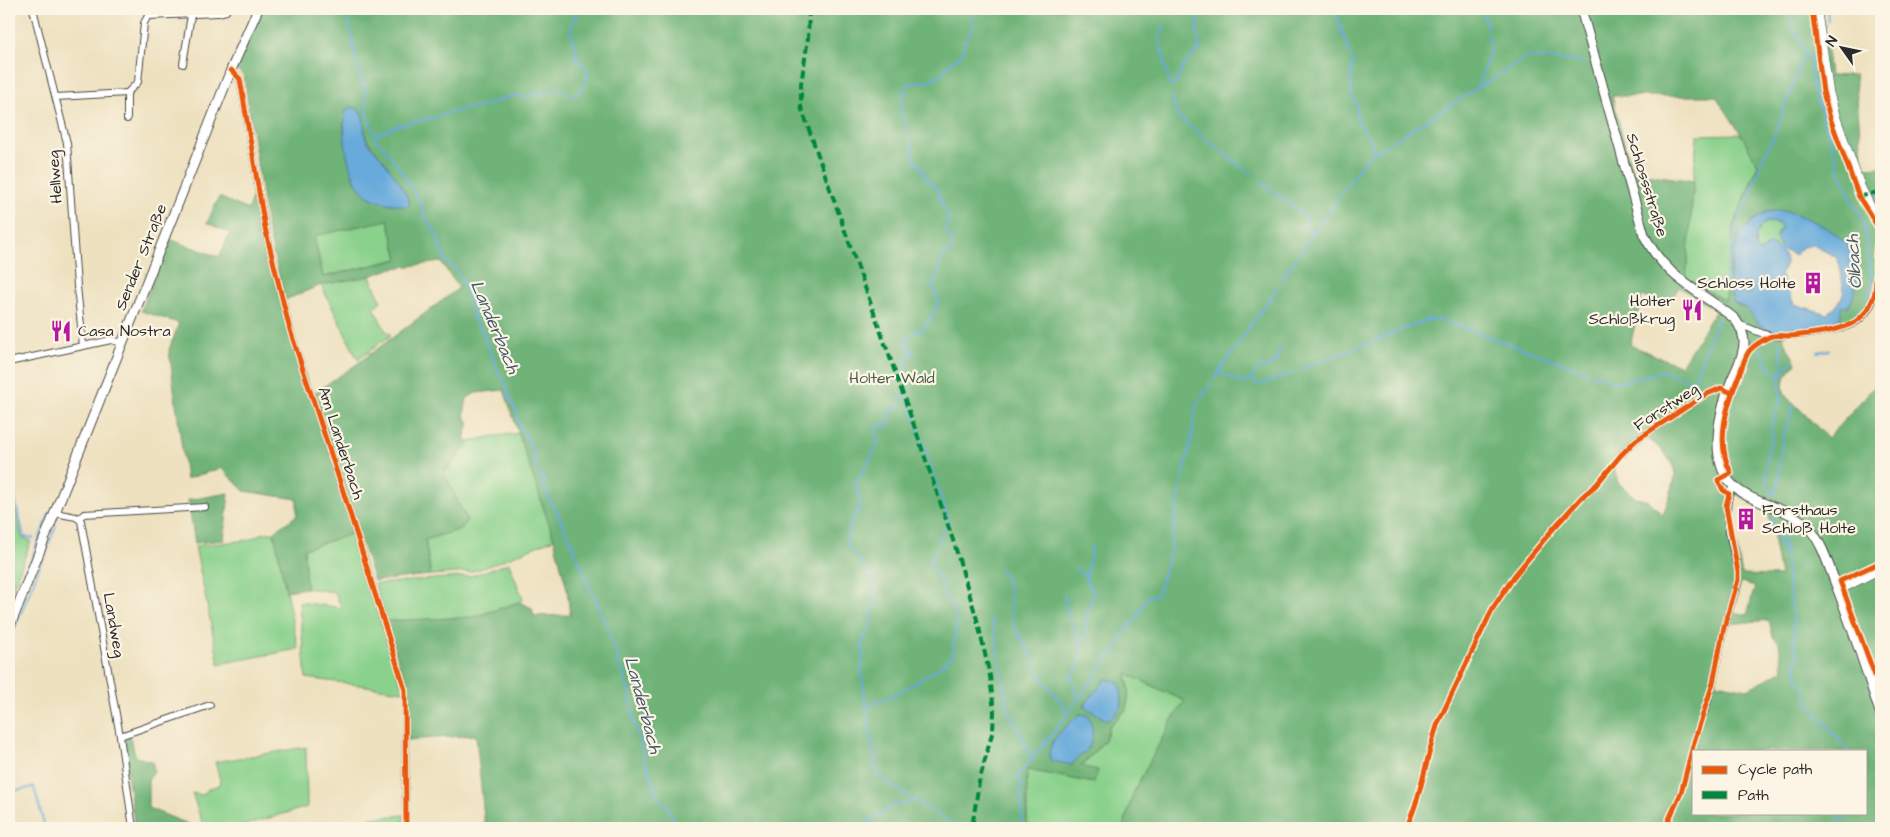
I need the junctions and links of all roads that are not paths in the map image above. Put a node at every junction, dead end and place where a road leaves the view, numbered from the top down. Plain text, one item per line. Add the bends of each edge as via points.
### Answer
1 (33, 9) edge
2 (145, 9) edge
3 (258, 9) edge
4 (1581, 9) edge
5 (1817, 9) edge
6 (226, 11) dead end
7 (192, 15) junction
8 (148, 16) junction
9 (183, 64) dead end
10 (231, 70) junction
11 (127, 93) junction
12 (56, 97) junction
13 (127, 119) dead end
14 (1881, 222) edge
15 (1881, 233) edge
16 (1740, 325) junction
17 (1770, 336) junction
18 (122, 343) junction
19 (83, 346) junction
20 (1742, 354) junction
21 (9, 362) edge
22 (1728, 390) junction
23 (1621, 455) dead end
24 (1733, 486) junction
25 (205, 507) dead end
26 (55, 513) junction
27 (79, 518) junction
28 (1881, 569) edge
29 (1838, 591) junction
30 (9, 628) edge
31 (210, 705) dead end
32 (1705, 710) dead end
33 (1881, 715) edge
34 (120, 736) junction
35 (133, 828) edge
36 (406, 828) edge

1 - 12 street, Hellweg
2 - 8 street
3 - 10 main road, Sender Straße
4 - 16 main road, Schlossstraße via 1639,222 1650,247 1672,274
5 - 14 street via 1828,91 1861,187
6 - 7 street
7 - 8 street
7 - 9 street
8 - 11 street via 144,23 138,82
10 - 18 main road, Sender Straße
10 - 36 street, Am Landerbach via 240,79 265,228 290,330 404,690
11 - 12 street
11 - 13 street
12 - 19 street, Hellweg via 66,143
15 - 17 street via 1873,303 1856,322 1816,333
16 - 17 street
16 - 20 main road via 1744,343
17 - 20 street
18 - 19 street via 111,340
18 - 26 main road, Sender Straße
19 - 21 street
20 - 22 main road
22 - 23 street, Forstweg via 1721,388 1705,395 1636,440
22 - 24 main road via 1718,449 1722,468
24 - 29 main road via 1753,499 1792,515 1810,529
24 - 32 street via 1726,506 1738,580
25 - 27 street via 84,514
26 - 27 street
26 - 30 main road, Sender Straße
27 - 34 street, Landweg
28 - 29 street
29 - 33 main road
31 - 34 street
34 - 35 street, Landweg

